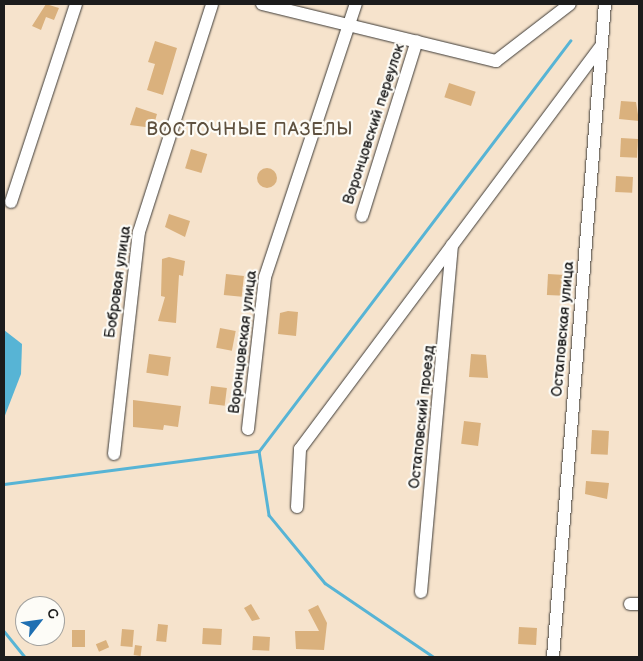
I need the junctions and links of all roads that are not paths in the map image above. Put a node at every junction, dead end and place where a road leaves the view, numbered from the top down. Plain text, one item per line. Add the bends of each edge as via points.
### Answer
1 (76, 4) edge
2 (212, 4) edge
3 (262, 4) edge
4 (356, 4) edge
5 (570, 4) edge
6 (605, 4) edge
7 (350, 23) junction
8 (417, 42) junction
9 (602, 46) junction
10 (11, 202) dead end
11 (362, 216) dead end
12 (452, 245) junction
13 (248, 429) dead end
14 (114, 454) dead end
15 (297, 507) dead end
16 (421, 592) dead end
17 (553, 657) edge

1 - 10 street
2 - 14 street, Бобровая улица via 139,232
3 - 7 street
4 - 7 street, Воронцовская улица
5 - 8 street via 496,61
6 - 9 street, Остаповская улица
7 - 8 street
7 - 13 street, Воронцовская улица via 265,278
8 - 11 street, Воронцовский переулок
9 - 12 street
9 - 17 street, Остаповская улица
12 - 15 street via 300,449
12 - 16 street, Остаповский проезд

